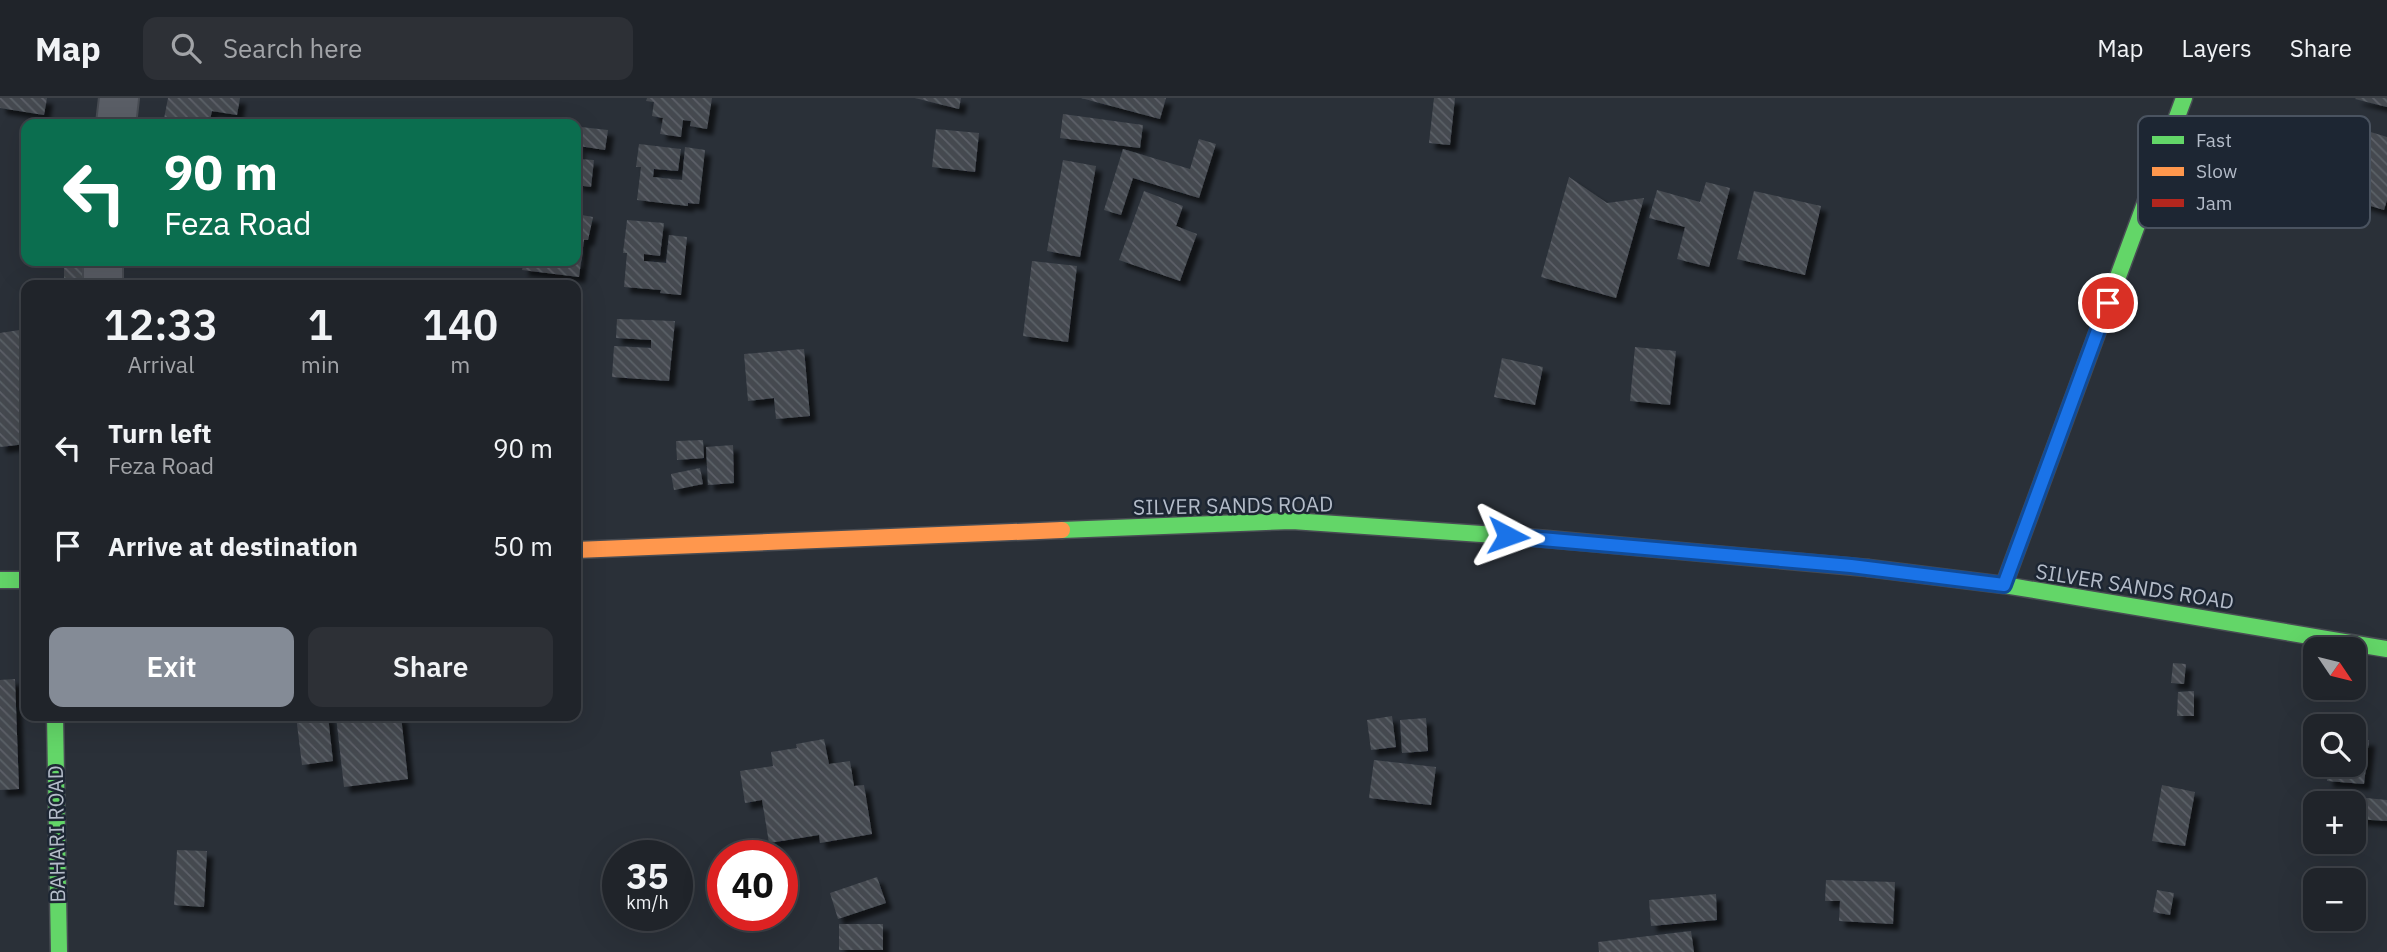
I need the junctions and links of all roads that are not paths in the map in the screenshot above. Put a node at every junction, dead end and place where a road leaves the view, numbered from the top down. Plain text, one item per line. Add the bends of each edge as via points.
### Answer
1 (119, 98) edge
2 (2184, 98) edge
3 (2177, 116) edge
4 (117, 119) edge
5 (2138, 222) edge
6 (581, 550) edge
7 (0, 580) edge
8 (21, 580) edge
9 (2004, 585) junction
10 (2387, 649) edge
11 (55, 721) edge
12 (59, 952) edge

1 - 4 street
2 - 3 street
5 - 9 street
6 - 9 street, SILVER SANDS ROAD via 1292,521 1603,543
7 - 8 street
9 - 10 street, SILVER SANDS ROAD
11 - 12 street, BAHARI ROAD

